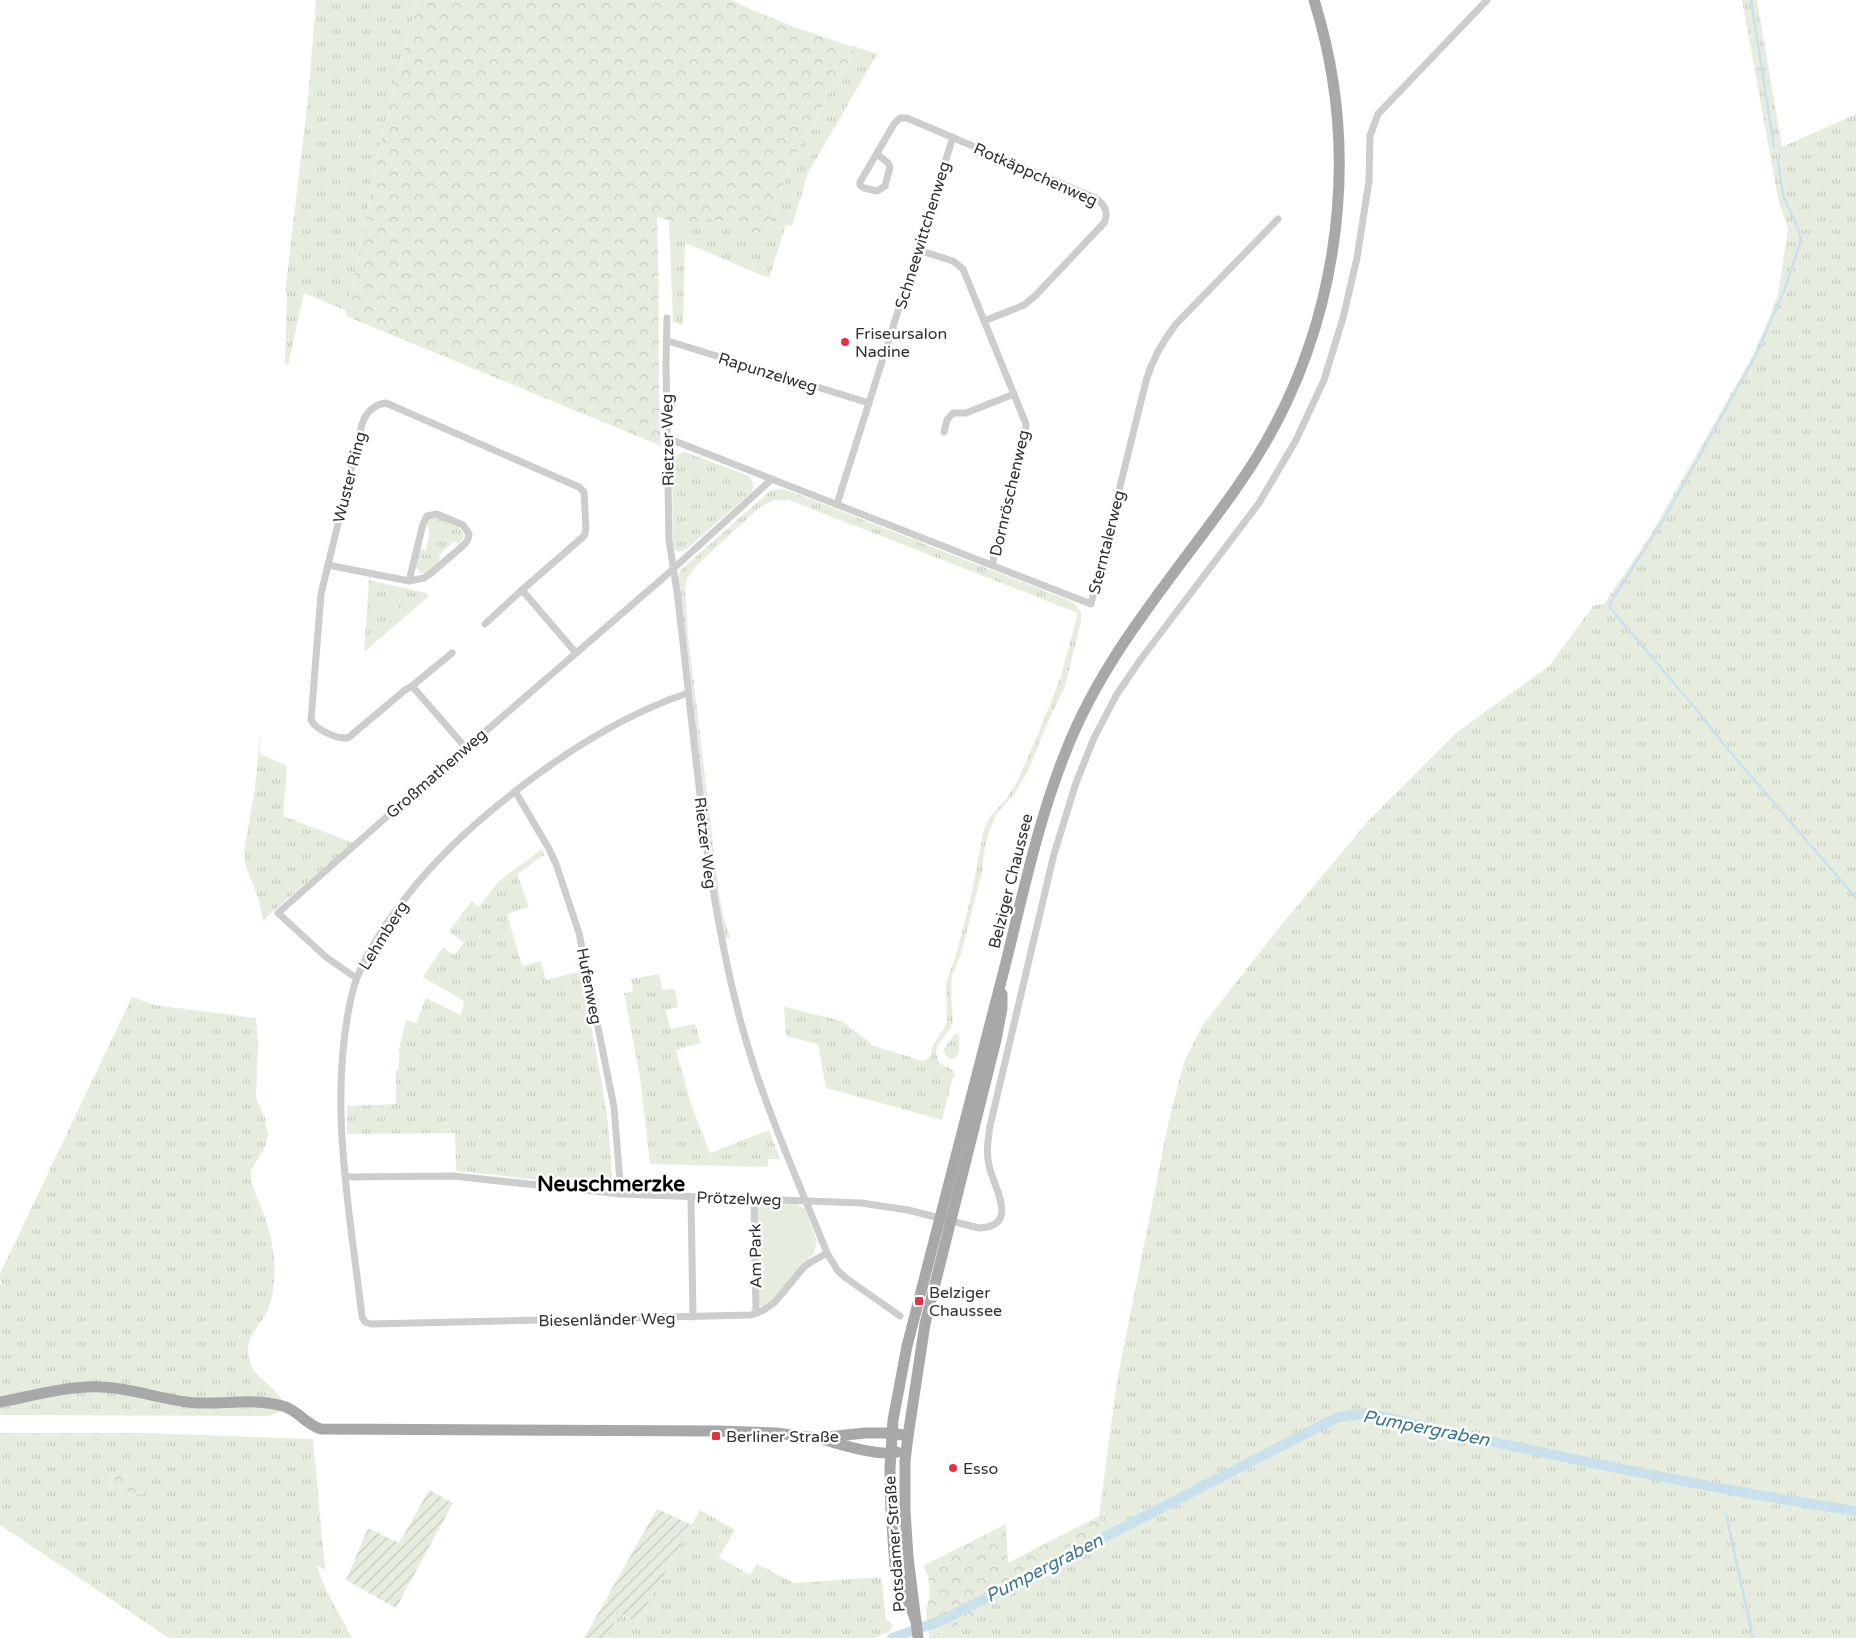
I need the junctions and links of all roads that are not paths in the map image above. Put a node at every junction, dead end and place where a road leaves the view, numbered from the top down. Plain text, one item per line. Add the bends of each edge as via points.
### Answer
1 (1314, 0) edge
2 (1487, 0) edge
3 (953, 137) junction
4 (877, 154) junction
5 (1278, 219) dead end
6 (918, 250) junction
7 (667, 318) dead end
8 (984, 321) junction
9 (668, 340) junction
10 (1014, 394) junction
11 (869, 403) junction
12 (944, 432) dead end
13 (667, 438) junction
14 (772, 479) junction
15 (837, 504) junction
16 (328, 565) junction
17 (992, 565) junction
18 (672, 568) junction
19 (409, 581) junction
20 (522, 590) junction
21 (486, 624) dead end
22 (452, 653) dead end
23 (576, 653) junction
24 (412, 686) junction
25 (688, 693) junction
26 (466, 748) junction
27 (515, 791) junction
28 (356, 978) junction
29 (346, 1177) junction
30 (621, 1194) junction
31 (691, 1197) junction
32 (754, 1198) junction
33 (806, 1201) junction
34 (946, 1220) junction
35 (827, 1253) junction
36 (756, 1313) junction
37 (900, 1316) dead end
38 (692, 1317) junction
39 (365, 1322) joint
40 (0, 1402) edge
41 (892, 1433) junction
42 (818, 1438) junction
43 (907, 1441) junction
44 (891, 1453) junction
45 (916, 1621) junction
46 (918, 1638) edge

1 - 34 main road, Belziger Chaussee via 1333,78 1340,165 1333,251 1314,334 1283,412 1256,460 1135,625 1097,684 1075,728 1040,823
2 - 34 street, Prötzelweg via 1383,107 1374,122 1370,136 1366,203 1348,300 1315,402 1259,502 1128,677 1094,738 1054,854 990,1126 988,1163 1003,1207 1001,1217 986,1227
3 - 4 street, Rotkäppchenweg via 904,117 894,124
3 - 6 street, Schneewittchenweg
3 - 8 street, Rotkäppchenweg via 1095,198 1107,212 1102,226 1029,302
4 - 4 street, Rotkäppchenweg via 860,182 862,187 874,191 883,188 890,168
5 - 17 street, Sterntalerweg via 1176,324 1153,360 1091,604
6 - 8 street, Dornröschenweg via 953,260 960,266
6 - 11 street, Schneewittchenweg
7 - 9 street, Rietzer Weg
8 - 10 street, Dornröschenweg
9 - 11 street, Rapunzelweg
9 - 13 street, Rietzer Weg
10 - 12 street via 966,412 953,413
10 - 17 street, Dornröschenweg via 1026,424 1025,434
11 - 15 street, Schneewittchenweg
13 - 14 street, Sterntalerweg
13 - 18 street, Rietzer Weg
14 - 15 street, Sterntalerweg
14 - 18 street
15 - 17 street, Sterntalerweg
16 - 19 street
16 - 20 street, Wuster Ring via 362,424 368,411 386,403 579,487 584,492 584,536
16 - 24 street, Wuster Ring via 320,608 312,723 340,738 348,738
18 - 23 street, Großmathenweg
18 - 25 street, Rietzer Weg
19 - 19 street via 427,516 437,514 467,529 465,544 424,578
20 - 21 street, Wuster Ring
20 - 23 street
22 - 24 street, Wuster Ring
23 - 26 street, Großmathenweg
24 - 26 street
25 - 27 street, Lehmberg via 663,701 606,729
25 - 33 street, Rietzer Weg via 712,893 735,998 757,1076
26 - 28 street, Großmathenweg via 278,913 326,957
27 - 28 street, Lehmberg via 460,837 421,878 380,934
27 - 30 street, Hufenweg via 556,864 579,933 614,1107
28 - 29 street, Lehmberg via 348,1011 342,1066 341,1122
29 - 30 street, Prötzelweg via 474,1178
29 - 39 street, Lehmberg
30 - 31 street, Prötzelweg
31 - 32 street, Prötzelweg
31 - 38 street
32 - 33 street, Prötzelweg
32 - 36 street, Am Park
33 - 34 street, Prötzelweg via 885,1206
33 - 35 street, Rietzer Weg
34 - 41 main road, Belziger Chaussee via 904,1361
34 - 43 main road, Belziger Chaussee via 922,1337
35 - 36 street, Biesenländer Weg via 804,1267 775,1302
35 - 37 street, Rietzer Weg via 846,1278
36 - 38 street, Biesenländer Weg
38 - 39 street, Biesenländer Weg
40 - 42 main road via 76,1388 102,1387 187,1402 276,1404 296,1411 312,1426 321,1429 717,1431
41 - 42 main road
41 - 43 main road
41 - 44 main road, Belziger Chaussee
42 - 44 main road
43 - 44 main road
43 - 45 main road, Potsdamer Straße via 905,1511
44 - 45 main road, Potsdamer Straße via 895,1566
45 - 46 main road, Potsdamer Straße

